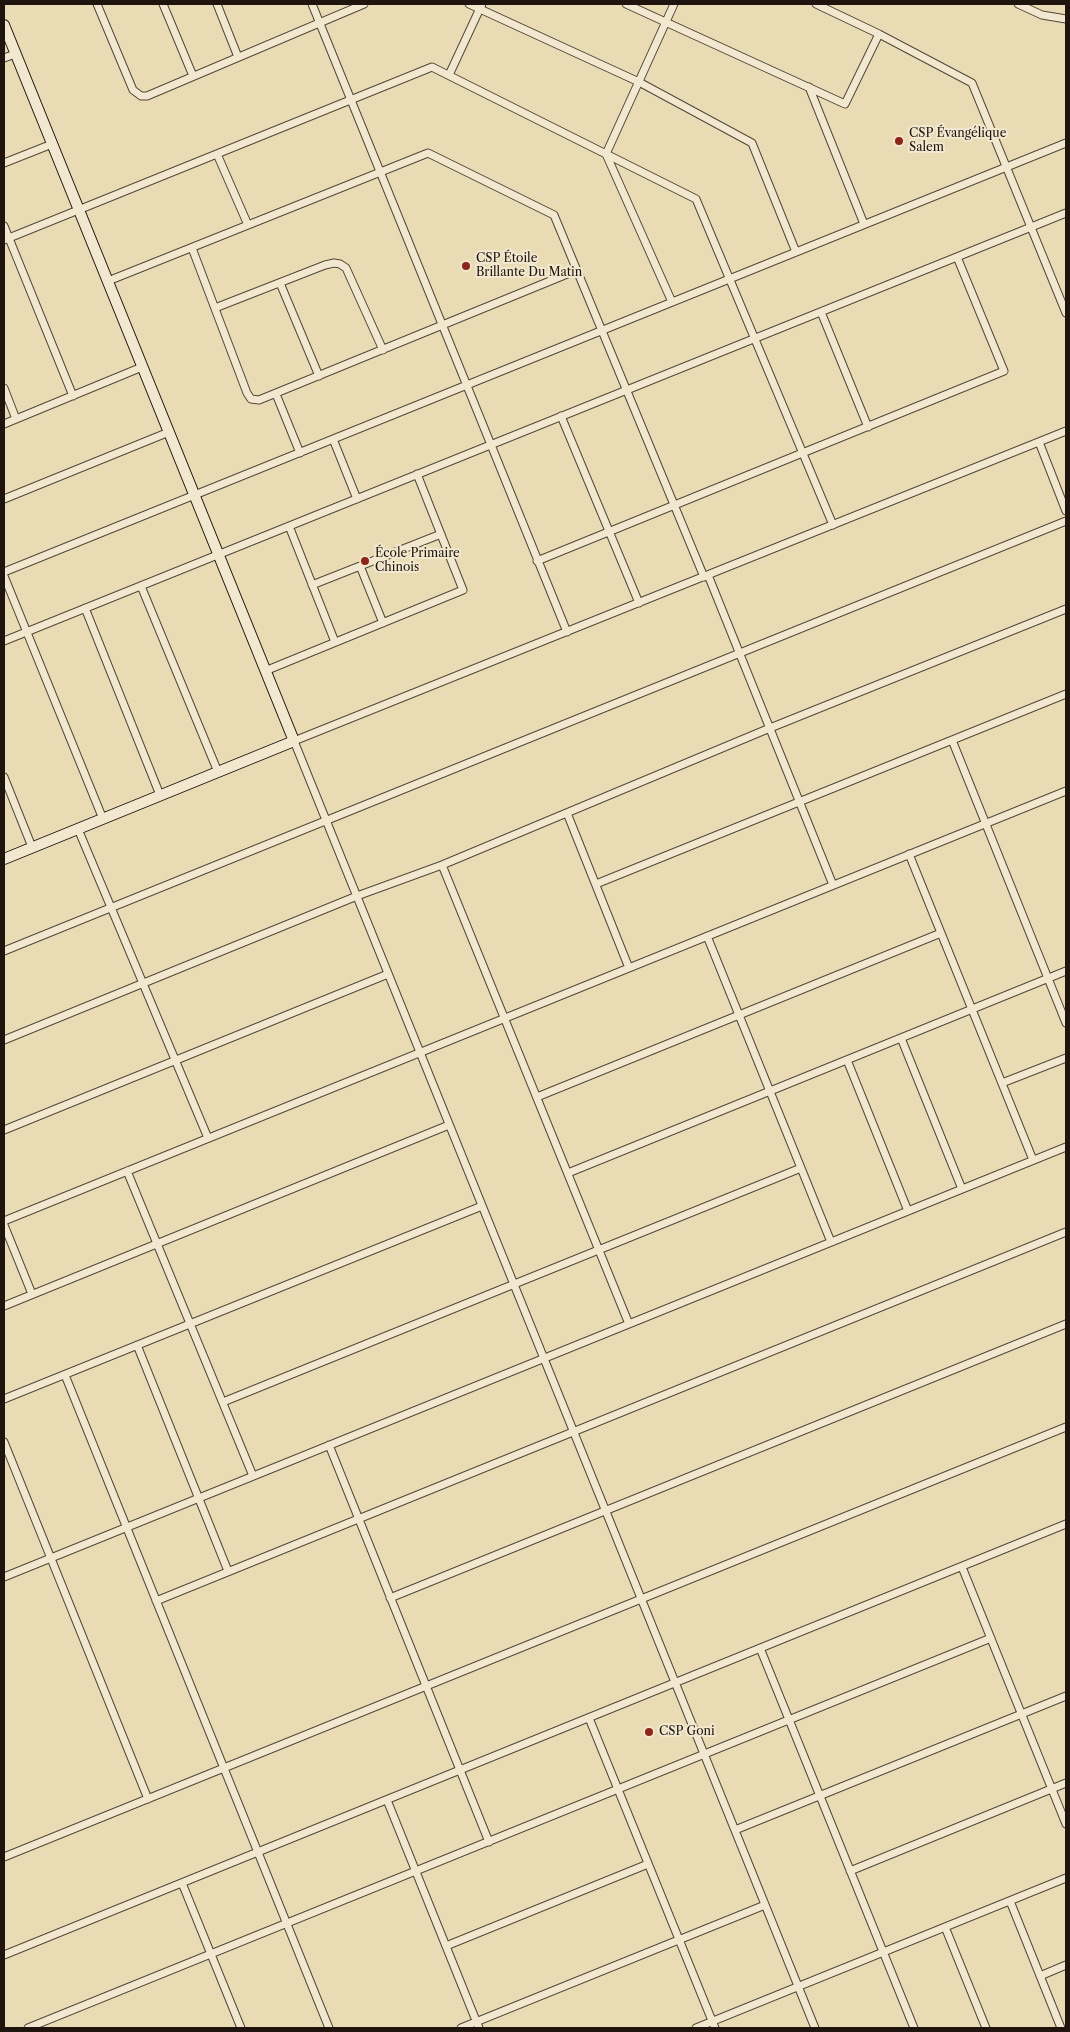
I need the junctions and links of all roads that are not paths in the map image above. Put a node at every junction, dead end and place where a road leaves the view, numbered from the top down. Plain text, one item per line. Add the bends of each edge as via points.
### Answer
1 (97, 4) edge
2 (163, 4) edge
3 (217, 4) edge
4 (312, 4) edge
5 (364, 4) edge
6 (469, 4) edge
7 (626, 4) edge
8 (674, 4) edge
9 (816, 4) edge
10 (1018, 4) edge
11 (481, 6) edge
12 (1066, 19) edge
13 (666, 22) junction
14 (319, 23) junction
15 (4, 25) edge
16 (879, 34) junction
17 (16, 54) junction
18 (238, 57) junction
19 (4, 58) edge
20 (449, 75) junction
21 (193, 76) junction
22 (639, 82) junction
23 (808, 87) junction
24 (351, 100) junction
25 (1066, 143) edge
26 (52, 144) junction
27 (217, 154) junction
28 (606, 154) junction
29 (4, 163) edge
30 (1007, 167) junction
31 (380, 172) junction
32 (79, 210) junction
33 (1066, 213) edge
34 (864, 224) junction
35 (248, 225) junction
36 (4, 226) edge
37 (1031, 227) junction
38 (6, 239) edge
39 (192, 248) junction
40 (796, 252) junction
41 (957, 257) junction
42 (576, 270) junction
43 (730, 279) junction
44 (108, 281) junction
45 (280, 283) junction
46 (672, 302) junction
47 (215, 308) junction
48 (821, 312) junction
49 (1066, 313) edge
50 (442, 325) junction
51 (601, 331) junction
52 (755, 338) junction
53 (383, 350) junction
54 (142, 367) junction
55 (318, 376) junction
56 (466, 385) junction
57 (4, 388) edge
58 (626, 390) junction
59 (276, 394) junction
60 (73, 396) junction
61 (561, 416) junction
62 (16, 418) junction
63 (4, 424) edge
64 (868, 427) junction
65 (1066, 431) edge
66 (169, 432) junction
67 (333, 439) junction
68 (1038, 442) junction
69 (490, 445) junction
70 (300, 452) junction
71 (803, 453) junction
72 (418, 474) junction
73 (194, 495) junction
74 (4, 499) edge
75 (357, 499) junction
76 (673, 506) junction
77 (1066, 511) edge
78 (1066, 521) edge
79 (833, 525) junction
80 (289, 526) junction
81 (610, 531) junction
82 (441, 534) junction
83 (218, 554) junction
84 (537, 561) junction
85 (360, 566) junction
86 (4, 574) edge
87 (706, 576) junction
88 (312, 585) junction
89 (141, 586) junction
90 (639, 603) junction
91 (85, 608) junction
92 (1066, 609) edge
93 (383, 623) junction
94 (26, 632) junction
95 (567, 632) junction
96 (4, 641) edge
97 (335, 642) junction
98 (739, 653) junction
99 (265, 671) junction
100 (1066, 694) edge
101 (770, 728) junction
102 (952, 740) junction
103 (294, 741) junction
104 (218, 772) junction
105 (4, 777) edge
106 (1066, 791) edge
107 (160, 795) junction
108 (800, 802) junction
109 (567, 814) junction
110 (103, 819) junction
111 (326, 820) junction
112 (986, 824) junction
113 (78, 829) junction
114 (32, 848) junction
115 (909, 854) junction
116 (4, 859) edge
117 (442, 865) junction
118 (596, 884) junction
119 (833, 885) junction
120 (357, 896) junction
121 (111, 908) junction
122 (941, 933) junction
123 (708, 936) junction
124 (4, 951) edge
125 (630, 968) junction
126 (1066, 971) edge
127 (388, 974) junction
128 (1048, 979) junction
129 (142, 982) junction
130 (972, 1009) junction
131 (739, 1015) junction
132 (505, 1018) junction
133 (1066, 1023) edge
134 (901, 1038) junction
135 (4, 1040) edge
136 (420, 1052) junction
137 (1066, 1058) edge
138 (176, 1060) junction
139 (847, 1060) junction
140 (1002, 1083) junction
141 (770, 1091) junction
142 (537, 1097) junction
143 (449, 1125) junction
144 (4, 1130) edge
145 (208, 1138) junction
146 (1066, 1147) edge
147 (1033, 1160) junction
148 (801, 1168) junction
149 (127, 1171) junction
150 (568, 1173) junction
151 (962, 1189) junction
152 (482, 1206) junction
153 (908, 1211) junction
154 (4, 1221) edge
155 (4, 1225) edge
156 (1066, 1232) edge
157 (831, 1242) junction
158 (158, 1243) junction
159 (599, 1250) junction
160 (514, 1284) junction
161 (32, 1294) junction
162 (4, 1306) edge
163 (191, 1324) junction
164 (629, 1324) junction
165 (1066, 1324) edge
166 (137, 1345) junction
167 (544, 1358) junction
168 (65, 1375) junction
169 (4, 1399) edge
170 (223, 1402) junction
171 (1066, 1427) edge
172 (573, 1432) junction
173 (4, 1442) edge
174 (329, 1445) junction
175 (253, 1476) junction
176 (199, 1498) junction
177 (605, 1511) junction
178 (358, 1518) junction
179 (1066, 1524) edge
180 (126, 1527) junction
181 (51, 1558) junction
182 (962, 1567) junction
183 (228, 1571) junction
184 (4, 1577) edge
185 (390, 1598) junction
186 (641, 1599) junction
187 (156, 1600) junction
188 (991, 1638) junction
189 (760, 1648) junction
190 (675, 1683) junction
191 (426, 1686) junction
192 (1066, 1696) edge
193 (1022, 1714) junction
194 (589, 1718) junction
195 (789, 1720) junction
196 (704, 1755) junction
197 (224, 1768) junction
198 (460, 1770) junction
199 (1066, 1783) edge
200 (1052, 1789) junction
201 (618, 1790) junction
202 (819, 1796) junction
203 (148, 1799) junction
204 (387, 1800) junction
205 (1066, 1824) edge
206 (734, 1830) junction
207 (489, 1842) junction
208 (258, 1852) junction
209 (4, 1857) edge
210 (648, 1864) junction
211 (416, 1871) junction
212 (850, 1871) junction
213 (1066, 1878) edge
214 (182, 1882) junction
215 (1010, 1901) junction
216 (765, 1905) junction
217 (287, 1924) junction
218 (945, 1927) junction
219 (679, 1940) junction
220 (446, 1946) junction
221 (883, 1953) junction
222 (211, 1954) junction
223 (4, 1955) edge
224 (1066, 1966) edge
225 (1040, 1976) junction
226 (798, 1987) junction
227 (478, 2025) edge
228 (714, 2025) edge
229 (28, 2028) edge
230 (241, 2028) edge
231 (329, 2028) edge
232 (461, 2028) edge
233 (696, 2028) edge
234 (815, 2028) edge
235 (914, 2028) edge
236 (986, 2028) edge
237 (1061, 2028) edge

1 - 21 street via 136,94 147,96
2 - 21 street
3 - 18 street
4 - 14 street
5 - 14 street
6 - 11 street
7 - 13 street
8 - 13 street
9 - 16 street
10 - 12 street via 1042,15
11 - 20 street
11 - 22 street
13 - 22 street
13 - 23 street
14 - 18 street
14 - 24 street
15 - 17 street
16 - 23 street via 845,104
16 - 30 street via 972,83
17 - 19 street
17 - 26 street
18 - 21 street
20 - 24 street via 432,67
20 - 28 street
22 - 28 street
22 - 40 street via 752,143
23 - 34 street
24 - 27 street
24 - 31 street
25 - 30 street
26 - 29 street
26 - 32 street
27 - 32 street
27 - 35 street
28 - 43 street via 696,199
28 - 46 street
30 - 34 street
30 - 37 street
31 - 35 street
31 - 42 street via 428,153 554,215
31 - 50 street
32 - 38 street
32 - 44 street
33 - 37 street
34 - 40 street
35 - 39 street
36 - 38 street
37 - 41 street
37 - 49 street
38 - 60 street
39 - 44 street
39 - 47 street
40 - 43 street
41 - 48 street
41 - 64 street via 1004,372
42 - 50 street
42 - 51 street
43 - 46 street
43 - 52 street
44 - 54 street
45 - 47 street
45 - 53 street via 325,265 340,264 346,268
45 - 55 street
46 - 51 street
47 - 59 street via 251,399 259,400
48 - 52 street
48 - 64 street
50 - 53 street
50 - 56 street
51 - 56 street
51 - 58 street
52 - 58 street
52 - 71 street
53 - 55 street
54 - 60 street
54 - 66 street
55 - 59 street
56 - 67 street
56 - 69 street
57 - 62 street
58 - 61 street
58 - 76 street
59 - 70 street
60 - 62 street
61 - 69 street
61 - 81 street
62 - 63 street
64 - 71 street
65 - 68 street
66 - 73 street
66 - 74 street
67 - 70 street
67 - 75 street
68 - 77 street
68 - 79 street
69 - 72 street
69 - 84 street
70 - 73 street
71 - 76 street
71 - 79 street
72 - 75 street
72 - 82 street
73 - 83 street
73 - 86 street
75 - 80 street
76 - 81 street
76 - 87 street
78 - 98 street
79 - 87 street
80 - 83 street
80 - 88 street
81 - 84 street
81 - 90 street
82 - 85 street
82 - 93 street via 463,590
83 - 89 street
83 - 99 street
84 - 95 street
85 - 88 street
85 - 93 street
86 - 94 street
87 - 90 street
87 - 98 street
88 - 97 street
89 - 91 street
89 - 104 street
90 - 95 street
91 - 94 street
91 - 107 street
92 - 101 street
93 - 97 street
94 - 96 street
94 - 110 street
95 - 103 street
97 - 99 street
98 - 101 street
98 - 111 street
99 - 103 street
100 - 102 street
101 - 108 street
101 - 109 street
102 - 108 street
102 - 112 street
103 - 104 street
103 - 111 street
104 - 107 street
105 - 114 street
106 - 112 street
107 - 110 street
108 - 118 street
108 - 119 street
109 - 117 street
109 - 118 street
110 - 113 street
111 - 120 street
111 - 121 street
112 - 115 street
112 - 128 street
113 - 114 street
113 - 121 street
114 - 116 street
115 - 119 street
115 - 122 street
117 - 120 street
117 - 132 street
118 - 125 street
119 - 123 street
120 - 127 street
120 - 129 street
121 - 124 street
121 - 129 street
122 - 130 street
122 - 131 street
123 - 125 street
123 - 131 street
125 - 132 street
126 - 128 street
127 - 136 street
127 - 138 street
128 - 130 street
128 - 133 street
129 - 135 street
129 - 138 street
130 - 134 street
130 - 140 street
131 - 141 street
131 - 142 street
132 - 136 street
132 - 142 street
134 - 139 street
134 - 151 street
136 - 143 street
136 - 145 street
137 - 140 street
138 - 144 street
138 - 145 street
139 - 141 street
139 - 153 street
140 - 147 street
141 - 148 street
141 - 150 street
142 - 150 street
143 - 152 street
143 - 158 street
145 - 149 street
146 - 147 street
147 - 151 street
148 - 157 street
148 - 159 street
149 - 154 street
149 - 158 street
150 - 159 street
151 - 153 street
152 - 160 street
152 - 163 street
153 - 157 street
155 - 161 street
156 - 172 street
157 - 164 street
158 - 161 street
158 - 163 street
159 - 160 street
159 - 164 street
160 - 167 street
160 - 170 street
161 - 162 street
163 - 166 street
163 - 170 street
164 - 167 street
165 - 177 street
166 - 168 street
166 - 176 street
167 - 172 street
167 - 174 street
168 - 169 street
168 - 180 street
170 - 175 street
171 - 186 street
172 - 177 street
172 - 178 street
173 - 181 street
174 - 175 street
174 - 178 street
175 - 176 street
176 - 180 street
176 - 183 street
177 - 185 street
177 - 186 street
178 - 183 street
178 - 185 street
179 - 182 street
180 - 181 street
180 - 187 street
181 - 184 street
181 - 203 street
182 - 188 street
182 - 189 street
183 - 187 street
185 - 191 street
186 - 190 street
186 - 191 street
187 - 197 street
188 - 193 street
188 - 195 street
189 - 190 street
189 - 195 street
190 - 194 street
190 - 196 street
191 - 197 street
191 - 198 street
192 - 193 street
193 - 200 street
193 - 202 street
194 - 198 street
194 - 201 street
195 - 196 street
195 - 202 street
196 - 201 street
196 - 206 street
197 - 203 street
197 - 208 street
198 - 204 street
198 - 207 street
199 - 200 street
200 - 205 street
200 - 212 street
201 - 207 street
201 - 210 street
202 - 206 street
202 - 212 street
203 - 209 street
204 - 208 street
204 - 211 street
206 - 216 street
207 - 211 street
208 - 214 street
208 - 217 street
210 - 219 street
210 - 220 street
211 - 217 street
211 - 220 street
212 - 221 street
213 - 215 street
214 - 222 street
214 - 223 street
215 - 218 street
215 - 225 street
216 - 219 street
216 - 226 street
217 - 222 street
217 - 231 street
218 - 221 street
218 - 236 street
219 - 227 street
219 - 228 street
220 - 227 street
221 - 226 street
221 - 235 street
222 - 229 street
222 - 230 street
224 - 225 street
225 - 237 street
226 - 228 street
226 - 234 street
227 - 232 street
228 - 233 street

